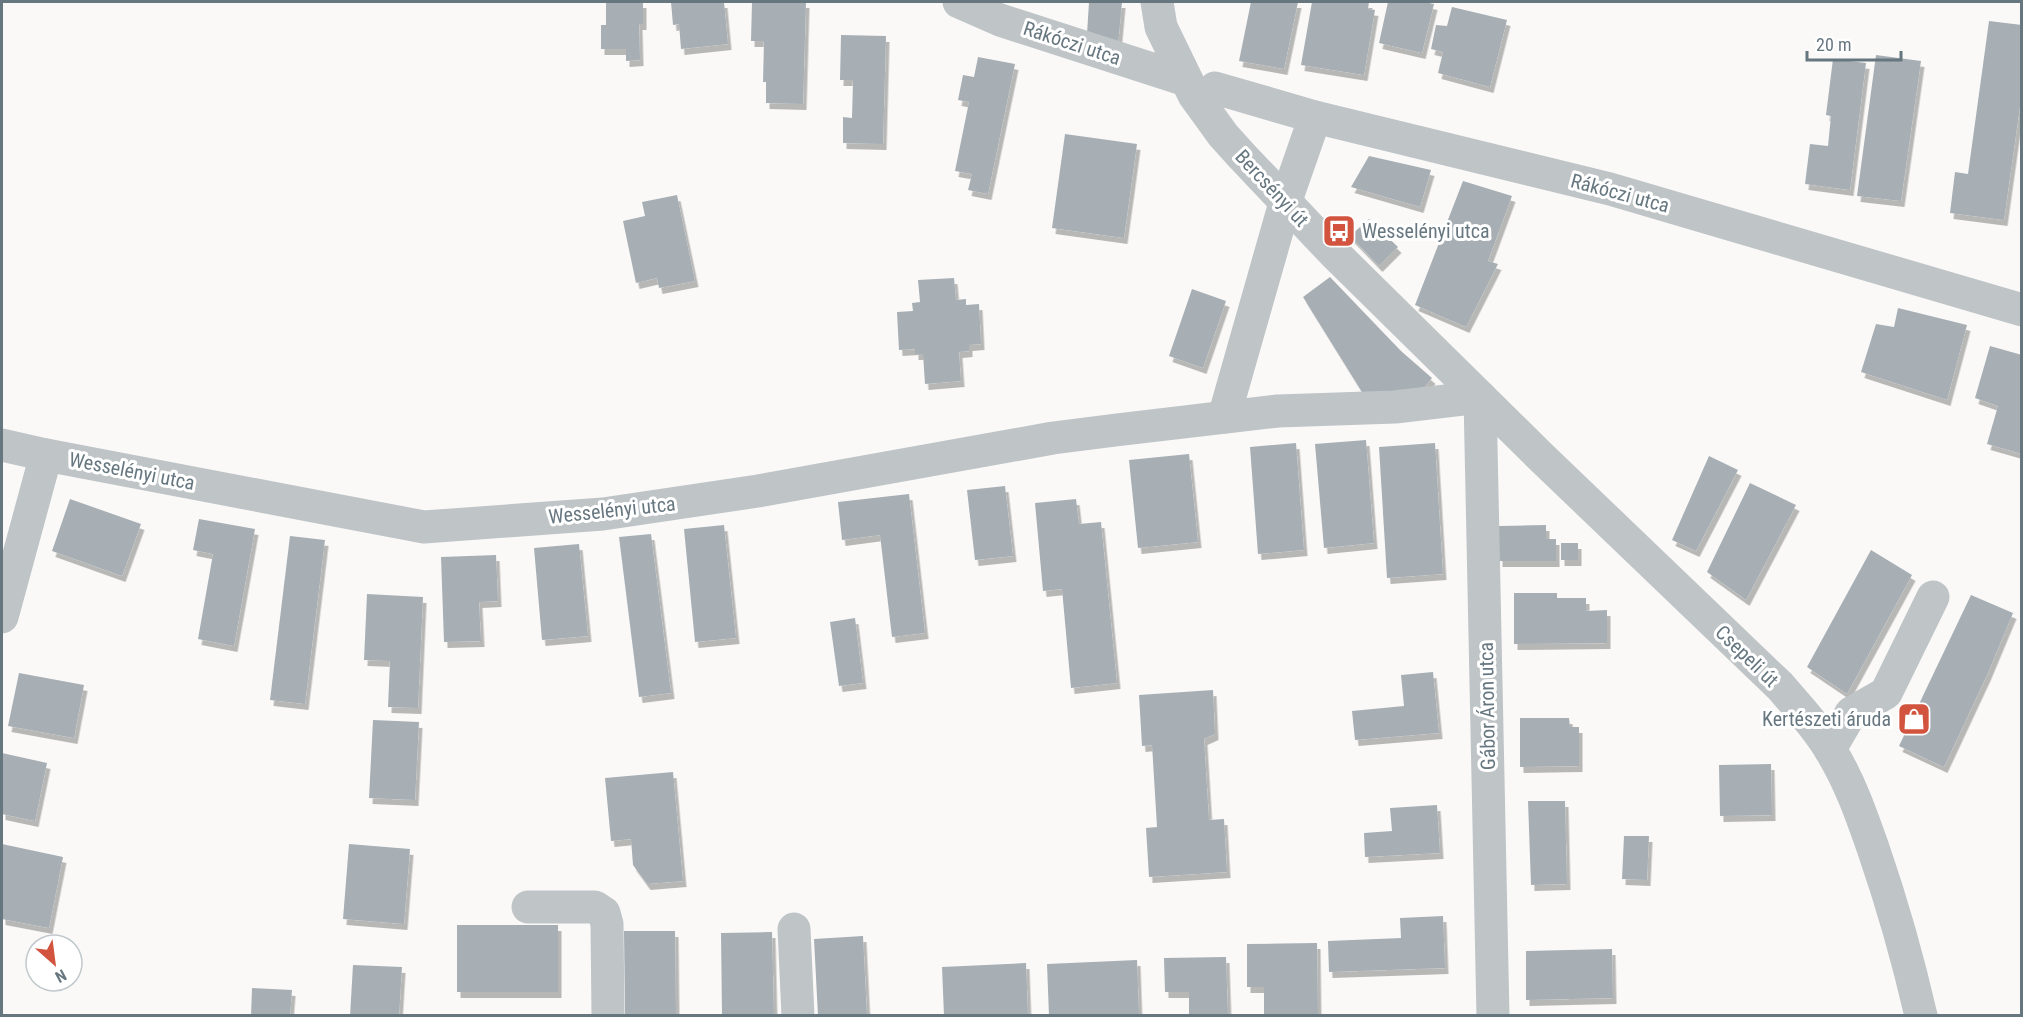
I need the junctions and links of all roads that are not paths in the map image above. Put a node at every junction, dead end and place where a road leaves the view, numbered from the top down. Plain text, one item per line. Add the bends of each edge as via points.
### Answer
1 (958, 2) edge
2 (1157, 2) edge
3 (1201, 84) junction
4 (1315, 117) junction
5 (1285, 203) junction
6 (2022, 310) edge
7 (1480, 397) junction
8 (1224, 417) junction
9 (2, 445) edge
10 (46, 455) junction
11 (1933, 597) dead end
12 (2, 616) edge
13 (1830, 749) junction
14 (528, 907) dead end
15 (794, 929) dead end
16 (608, 1016) edge
17 (798, 1016) edge
18 (1493, 1016) edge
19 (1921, 1016) edge

1 - 3 street, Rákóczi utca via 1000,20
2 - 3 street, Bercsényi út via 1161,27
3 - 4 street, Rákóczi utca
3 - 5 street, Bercsényi út via 1202,107
4 - 5 street
4 - 6 street, Rákóczi utca via 1610,189
5 - 7 street, Bercsényi út
5 - 8 street
7 - 8 street, Wesselényi utca via 1395,407
7 - 13 street, Csepeli út via 1780,686
7 - 18 street, Gábor Áron utca
8 - 10 street, Wesselényi utca via 1053,438 758,491 603,514 424,527
9 - 10 street, Wesselényi utca
10 - 12 street
11 - 13 street via 1886,693 1851,713
13 - 19 street, Csepeli út via 1854,793 1881,872
14 - 16 street via 595,907 604,914
15 - 17 street

